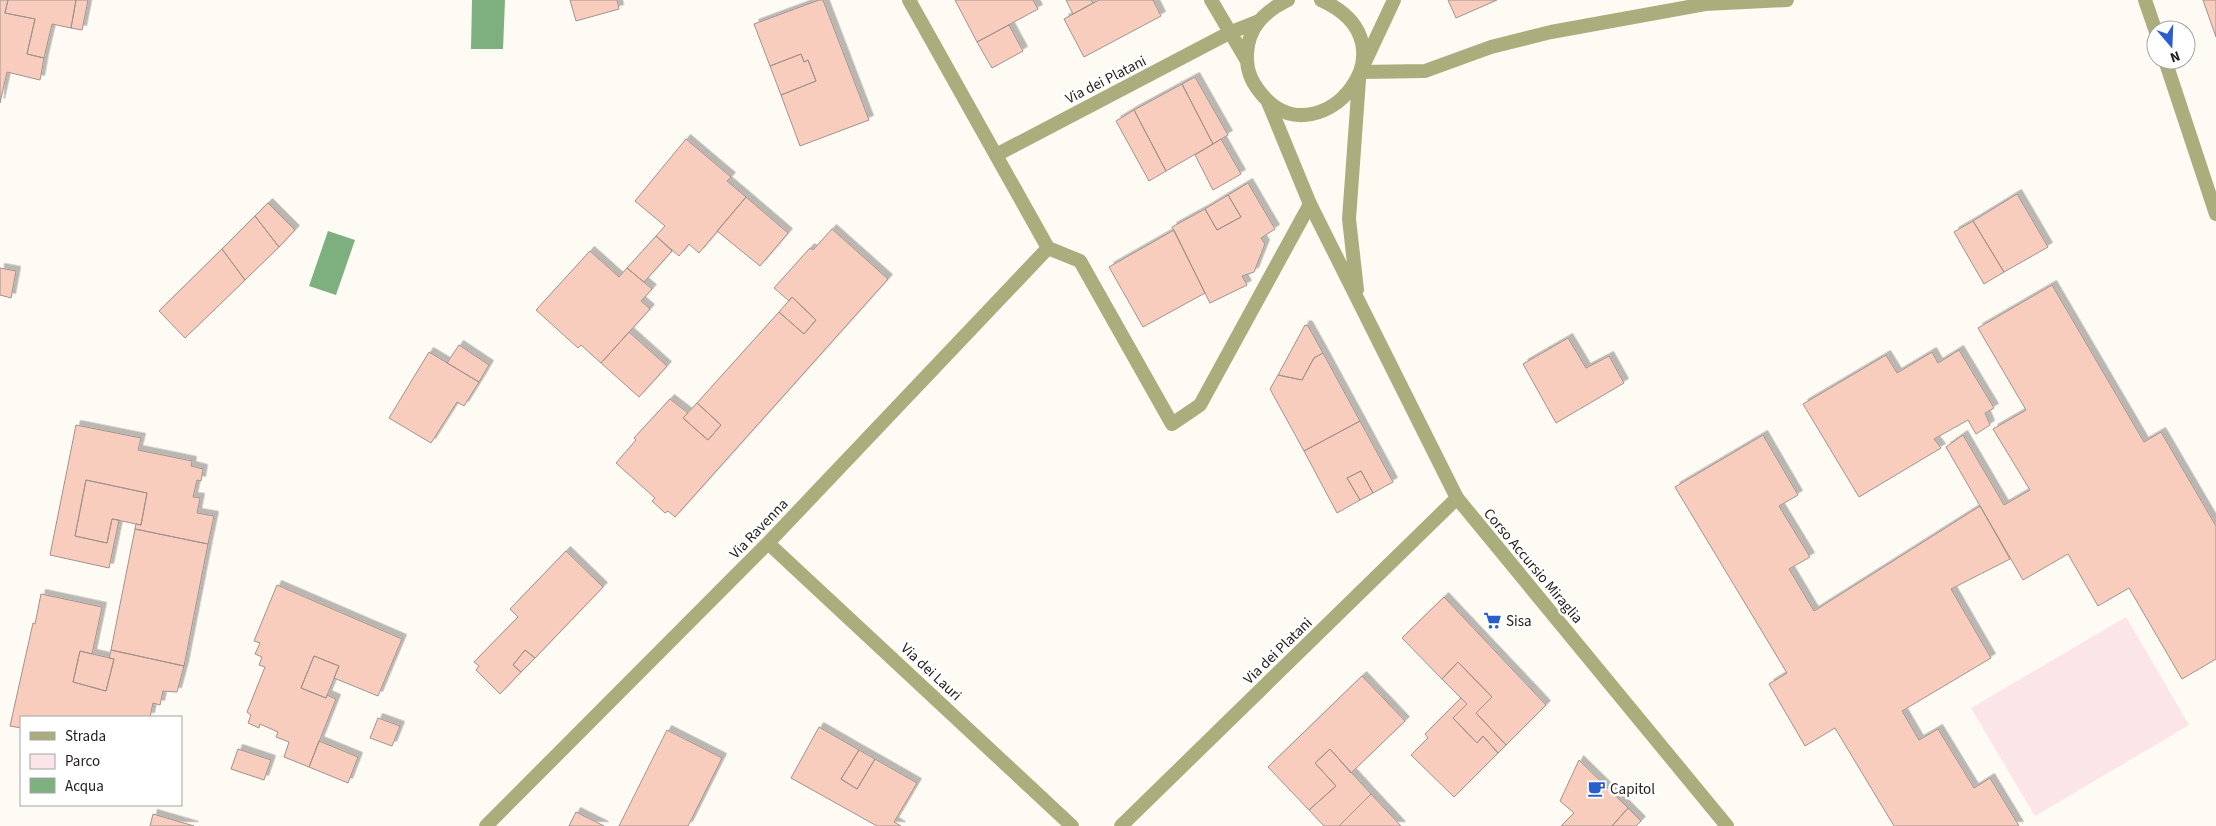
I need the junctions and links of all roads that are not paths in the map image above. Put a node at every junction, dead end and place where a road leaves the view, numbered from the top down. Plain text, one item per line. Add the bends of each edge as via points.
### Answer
1 (909, 0) edge
2 (1211, 0) edge
3 (1321, 0) edge
4 (1339, 0) edge
5 (1394, 0) edge
6 (1786, 0) edge
7 (2145, 0) edge
8 (1281, 2) edge
9 (1347, 16) junction
10 (2152, 20) edge
11 (1259, 21) junction
12 (1230, 33) junction
13 (1247, 62) junction
14 (2168, 70) edge
15 (1360, 72) junction
16 (1268, 102) junction
17 (996, 154) junction
18 (1310, 204) junction
19 (2216, 214) edge
20 (1048, 248) junction
21 (1358, 299) junction
22 (1456, 498) junction
23 (768, 543) junction
24 (486, 826) edge
25 (1072, 826) edge
26 (1121, 826) edge
27 (1727, 826) edge

1 - 17 street
2 - 12 street
3 - 9 street
4 - 9 street
5 - 15 street
6 - 15 street via 1705,4 1552,32 1490,47 1424,71
7 - 10 street
8 - 11 street
9 - 15 street via 1361,40
11 - 12 street, Via dei Platani
11 - 13 street via 1251,33
12 - 13 street
12 - 17 street, Via dei Platani
13 - 16 street via 1250,77
14 - 19 street
15 - 16 street via 1342,101 1329,108 1298,114
15 - 21 street via 1349,219
16 - 18 street, Corso Accursio Miraglia
17 - 20 street
18 - 20 street via 1200,406 1172,424 1080,261
18 - 21 street, Corso Accursio Miraglia
20 - 23 street, Via Ravenna
21 - 22 street, Corso Accursio Miraglia
22 - 26 street, Via dei Platani
22 - 27 street, Corso Accursio Miraglia
23 - 24 street, Via Ravenna
23 - 25 street, Via dei Lauri

